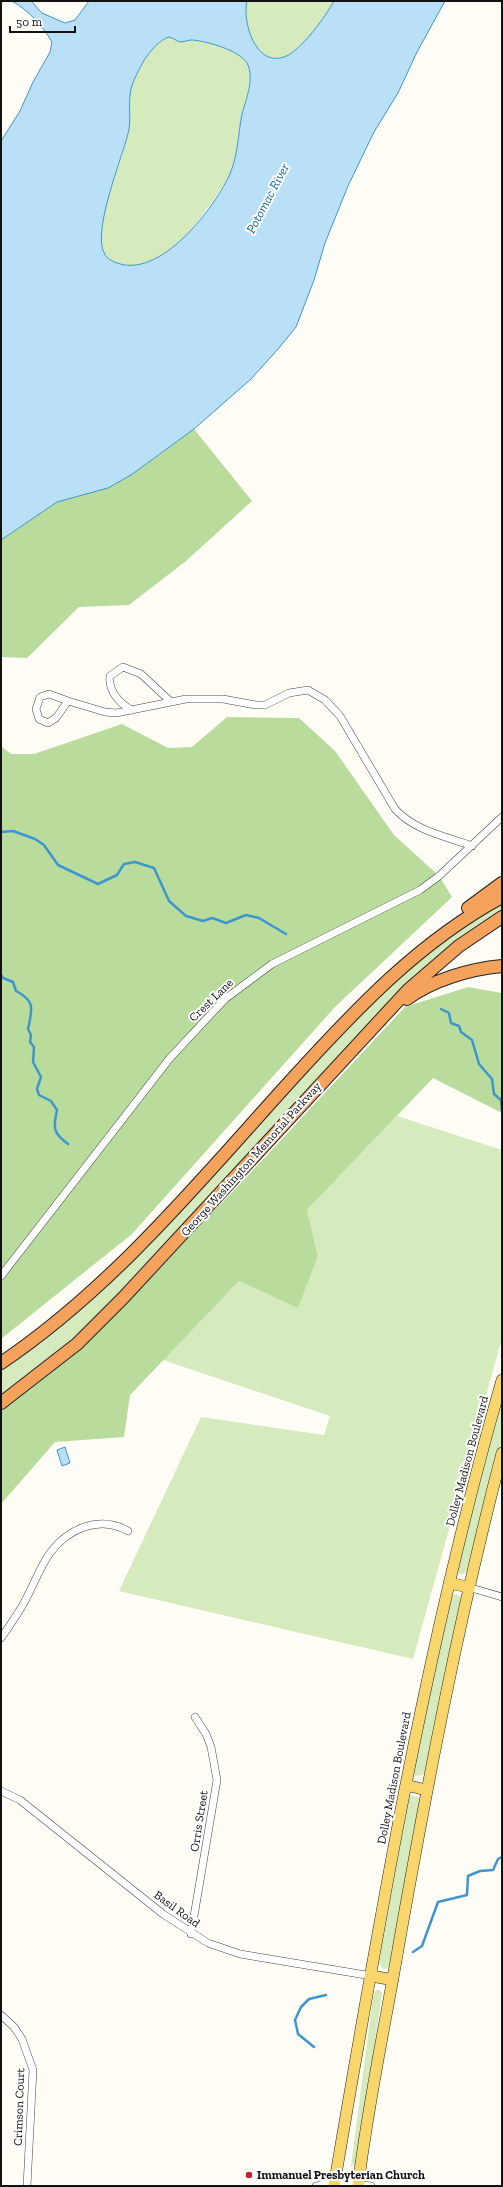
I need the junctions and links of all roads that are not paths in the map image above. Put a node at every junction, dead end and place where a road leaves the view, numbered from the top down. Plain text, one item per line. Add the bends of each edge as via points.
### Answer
1 (68, 701) junction
2 (170, 701) junction
3 (132, 710) junction
4 (502, 817) edge
5 (472, 846) junction
6 (502, 883) edge
7 (502, 898) edge
8 (502, 917) edge
9 (436, 939) junction
10 (502, 966) edge
11 (374, 1024) junction
12 (1, 1276) edge
13 (1, 1363) edge
14 (502, 1380) edge
15 (1, 1403) edge
16 (502, 1453) edge
17 (128, 1531) dead end
18 (449, 1583) junction
19 (468, 1587) junction
20 (502, 1597) edge
21 (1, 1638) edge
22 (195, 1716) dead end
23 (406, 1785) junction
24 (426, 1790) junction
25 (1, 1791) edge
26 (191, 1934) junction
27 (372, 1976) junction
28 (393, 1980) junction
29 (1, 2015) edge
30 (334, 2184) edge
31 (358, 2185) edge
32 (26, 2186) edge
33 (316, 2186) edge
34 (371, 2186) edge

1 - 1 street via 49,694 44,695 37,701 37,716 44,722 53,721
1 - 3 street via 105,712
2 - 3 street
2 - 3 street via 141,674 123,667 110,676 111,689 118,699
2 - 5 street via 223,699 256,705 274,702 301,689 316,692 340,716 402,818 420,828
4 - 5 street, Crest Lane
5 - 12 street, Crest Lane via 420,890 272,964 226,999 170,1058
6 - 9 highway via 466,910
7 - 9 highway, George Washington Memorial Parkway
8 - 11 highway, George Washington Memorial Parkway via 471,937 428,971
9 - 13 highway, George Washington Memorial Parkway via 398,971 341,1026 108,1278 55,1324
10 - 11 highway via 460,975 416,992
11 - 15 highway, George Washington Memorial Parkway via 119,1303 77,1344
14 - 18 main road, Dolley Madison Boulevard
16 - 19 main road
17 - 21 street via 102,1523 79,1529 67,1536 49,1554
18 - 19 main road
18 - 23 main road, Dolley Madison Boulevard
19 - 20 street
19 - 24 main road
22 - 26 street, Orris Street via 211,1747 217,1780
23 - 24 main road
23 - 27 main road, Dolley Madison Boulevard
24 - 28 main road
25 - 26 street, Basil Road via 20,1800
26 - 27 street, Basil Road via 240,1954
27 - 28 main road
27 - 30 main road, Dolley Madison Boulevard
28 - 31 main road
29 - 32 street, Crimson Court via 22,2039 33,2070
30 - 31 street
30 - 33 street
31 - 34 street

